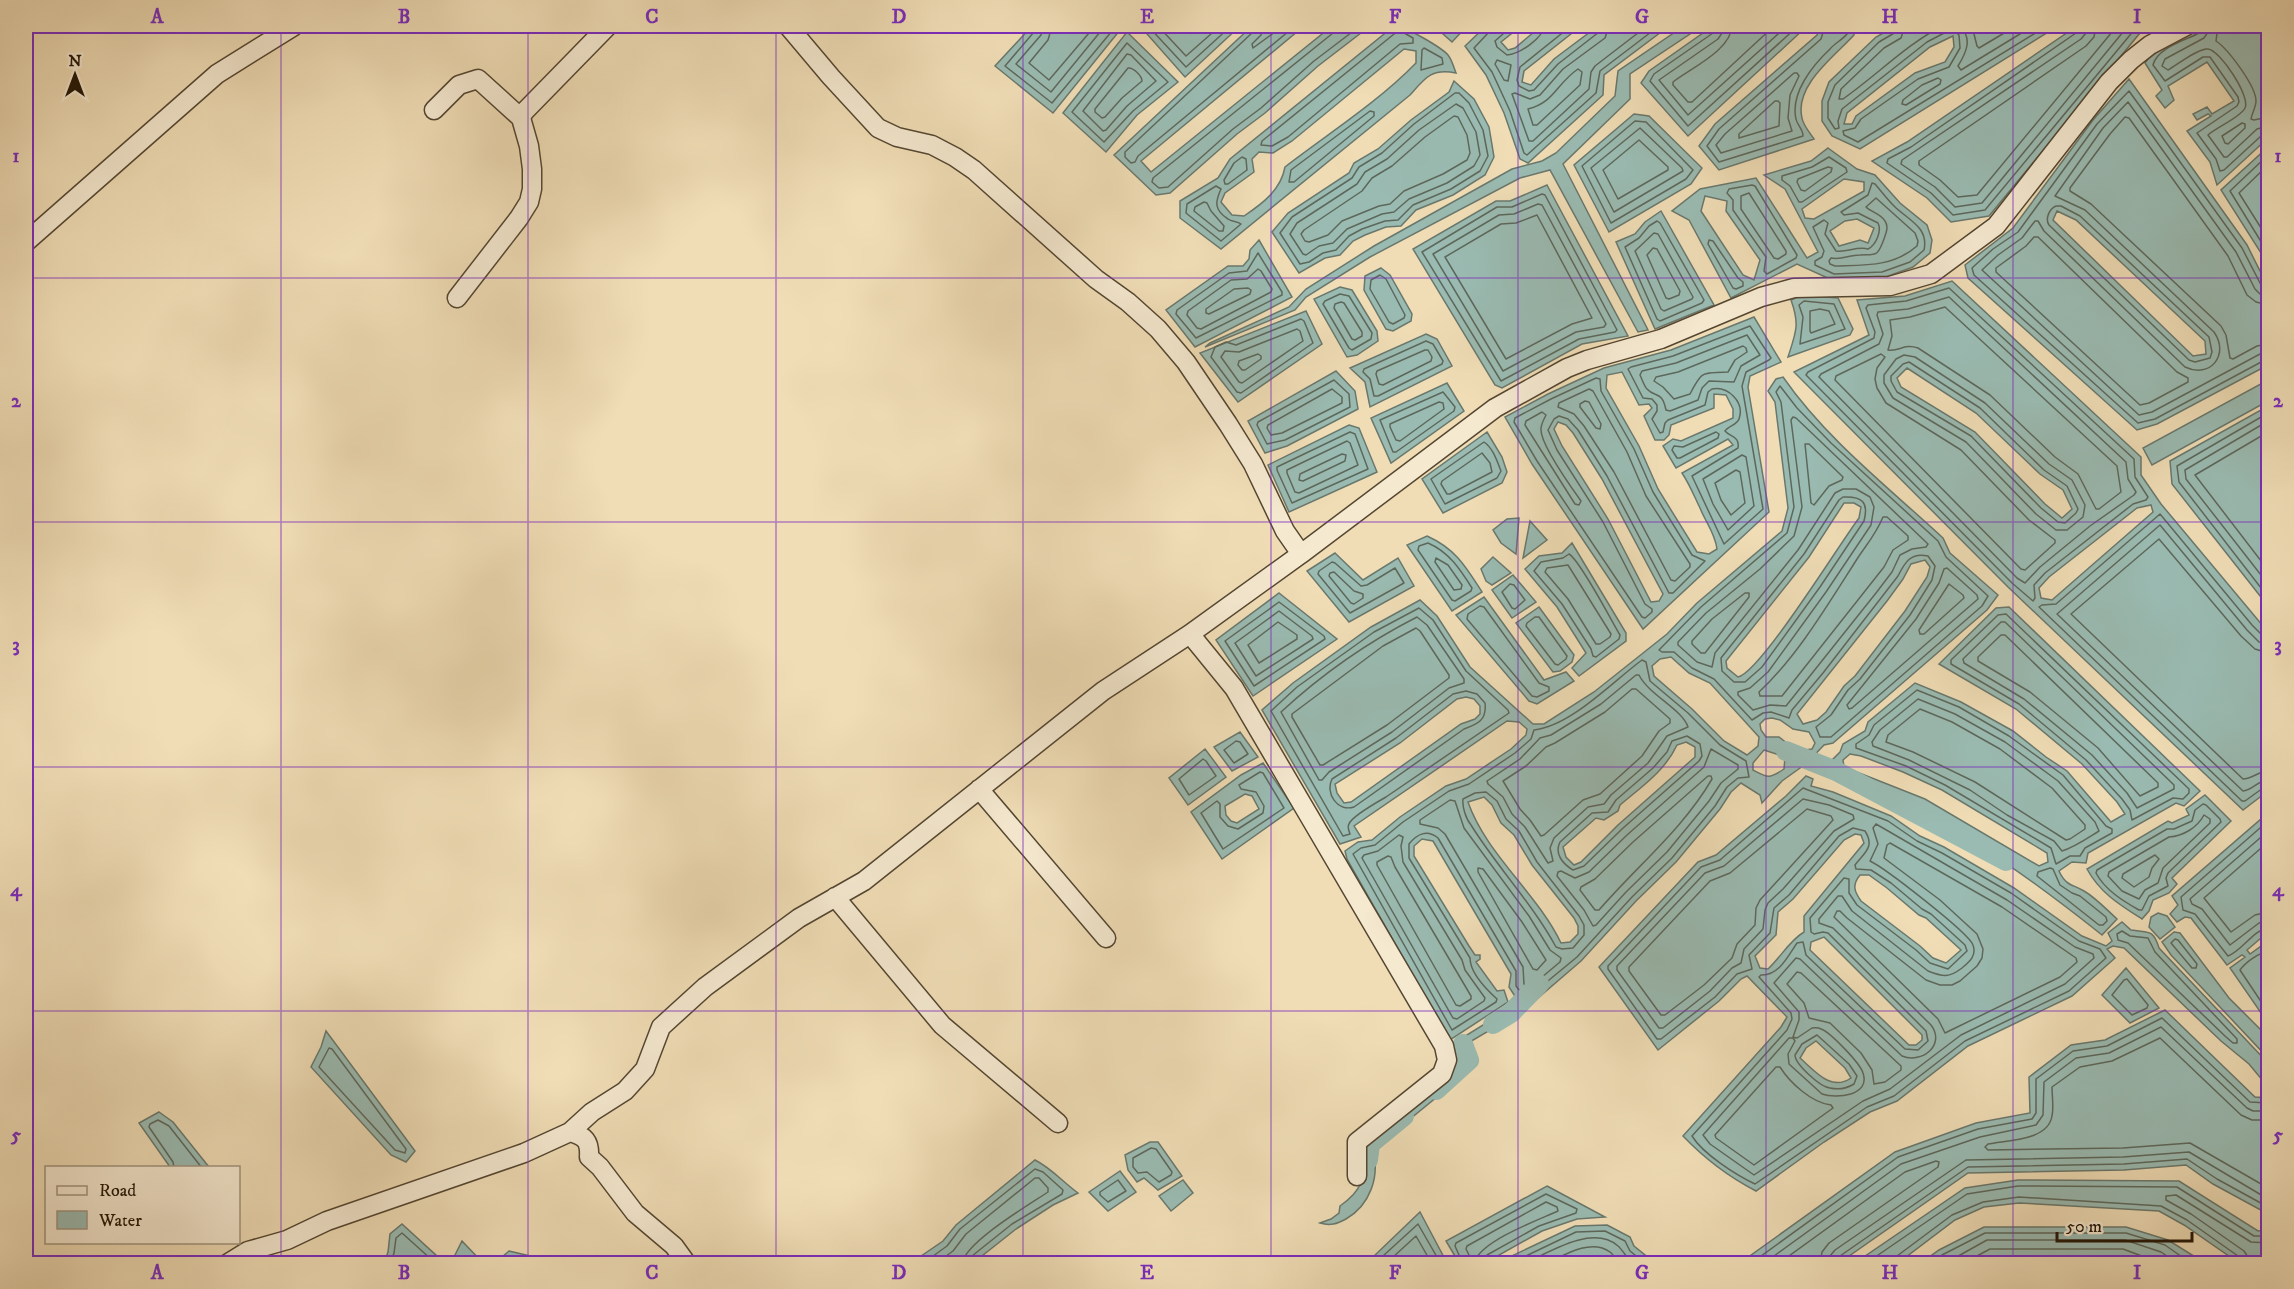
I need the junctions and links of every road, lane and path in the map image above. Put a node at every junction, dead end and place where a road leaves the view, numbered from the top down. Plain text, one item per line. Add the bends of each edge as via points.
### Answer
1 (294, 26) edge
2 (608, 26) edge
3 (788, 26) edge
4 (2186, 26) edge
5 (434, 110) dead end
6 (521, 118) junction
7 (26, 242) edge
8 (457, 298) dead end
9 (1301, 554) junction
10 (1190, 634) junction
11 (979, 789) junction
12 (835, 897) junction
13 (1106, 938) dead end
14 (1058, 1123) dead end
15 (570, 1132) junction
16 (1358, 1176) dead end
17 (227, 1263) edge
18 (687, 1263) edge

1 - 7 street via 217,74
2 - 6 street
3 - 9 street via 878,128 932,145 974,170 1158,329 1228,424
4 - 9 street via 2131,60 2109,82 1996,226 1931,274 1890,286 1794,288 1761,297 1661,339 1567,368 1495,408
5 - 6 street via 459,85 478,79
6 - 8 street via 532,169 529,202
9 - 10 street
10 - 11 street via 1103,691
10 - 16 street via 1234,688 1444,1046 1447,1060 1442,1074 1358,1142
11 - 12 street via 864,881
11 - 13 street
12 - 14 street via 942,1025
12 - 15 street via 799,918 705,987 661,1027 645,1069 625,1091
15 - 17 street via 524,1153 248,1251
15 - 18 street via 584,1137 590,1146 589,1158 634,1213 674,1246

